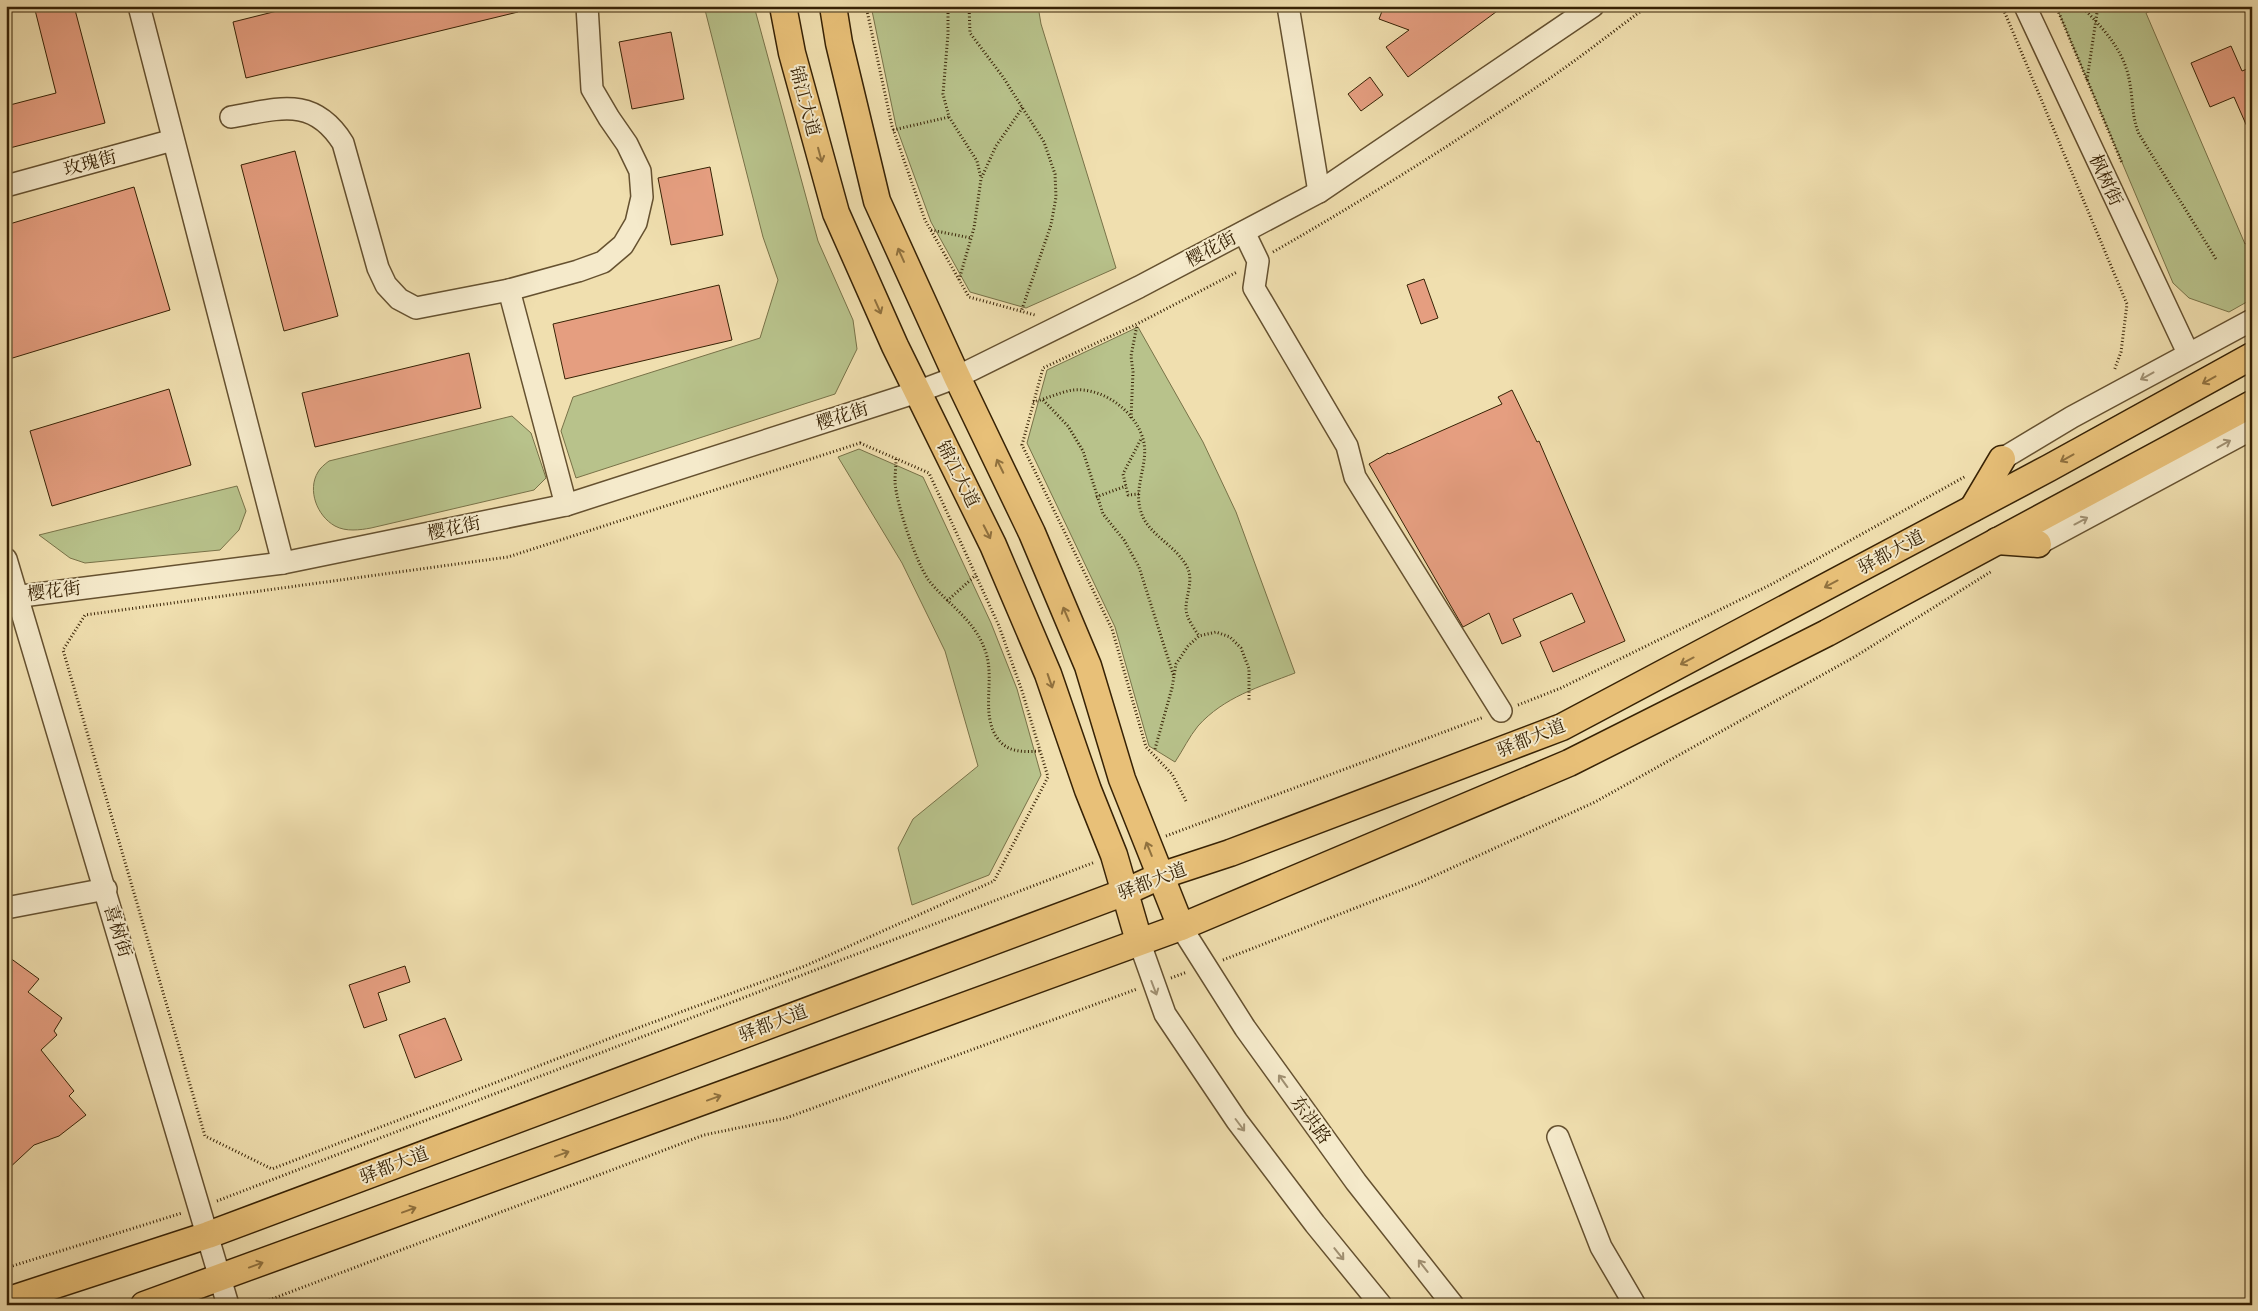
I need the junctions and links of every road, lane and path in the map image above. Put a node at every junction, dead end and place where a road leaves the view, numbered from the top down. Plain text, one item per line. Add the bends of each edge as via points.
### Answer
1 (139, 6) edge
2 (587, 6) edge
3 (784, 6) edge
4 (833, 6) edge
5 (866, 6) edge
6 (948, 6) edge
7 (969, 6) edge
8 (1288, 6) edge
9 (1593, 6) edge
10 (1648, 6) edge
11 (2002, 6) edge
12 (2025, 6) edge
13 (2056, 6) edge
14 (2081, 6) edge
15 (2098, 6) edge
16 (2096, 21) junction
17 (2087, 80) junction
18 (1023, 107) junction
19 (231, 117) dead end
20 (949, 117) junction
21 (893, 130) junction
22 (174, 140) junction
23 (2122, 163) dead end
24 (981, 179) junction
25 (6, 186) edge
26 (1319, 192) junction
27 (931, 230) junction
28 (1244, 232) junction
29 (971, 238) junction
30 (2216, 259) dead end
31 (1258, 261) junction
32 (959, 280) junction
33 (509, 290) junction
34 (1021, 312) junction
35 (1042, 312) dead end
36 (2252, 320) edge
37 (1137, 324) junction
38 (2188, 353) junction
39 (2252, 356) edge
40 (2113, 375) dead end
41 (957, 377) junction
42 (917, 392) junction
43 (1043, 400) junction
44 (1033, 402) junction
45 (2252, 404) edge
46 (1131, 418) junction
47 (2252, 429) edge
48 (1142, 438) junction
49 (2002, 458) joint
50 (896, 459) junction
51 (1968, 475) dead end
52 (1126, 486) junction
53 (1139, 494) junction
54 (1096, 497) junction
55 (566, 505) junction
56 (1973, 508) junction
57 (1997, 541) junction
58 (2038, 544) joint
59 (6, 559) edge
60 (283, 563) junction
61 (976, 575) junction
62 (12, 597) edge
63 (947, 601) junction
64 (1199, 636) junction
65 (1174, 677) junction
66 (1249, 702) dead end
67 (1501, 711) junction
68 (1155, 749) dead end
69 (1040, 751) junction
70 (1186, 800) dead end
71 (1146, 843) junction
72 (1114, 855) junction
73 (1160, 876) junction
74 (106, 889) junction
75 (1125, 892) junction
76 (6, 908) edge
77 (1181, 927) junction
78 (1139, 942) junction
79 (1558, 1137) dead end
80 (200, 1208) junction
81 (208, 1235) junction
82 (6, 1268) edge
83 (221, 1278) junction
84 (6, 1301) edge
85 (144, 1305) edge
86 (228, 1305) edge
87 (1381, 1305) edge
88 (1453, 1305) edge
89 (1635, 1305) edge

1 - 22 street
2 - 33 street via 592,89 640,171 642,197 636,223 623,245 602,262
3 -> 42 main road, 锦江大道 via 792,53 836,213
41 -> 4 main road via 877,200
5 - 21 path
6 - 20 path via 943,94
7 - 18 path via 970,33
8 - 26 street
9 - 26 street, 樱花街
10 - 31 path via 1555,75 1428,159
11 - 40 path via 2127,304 2121,352
12 - 38 street, 枫树街
13 - 17 path
14 - 16 path
15 - 16 path
16 - 17 path
16 - 30 path via 2127,67 2134,124 2139,134
17 - 23 path
18 - 24 path via 996,146
18 - 34 path via 1044,142 1055,174 1056,197 1051,225
19 - 33 street via 286,107 320,116 334,128 343,143 378,268 386,285 399,299 416,308
20 - 21 path
20 - 24 path via 977,161
21 - 27 path
22 - 25 street, 玫瑰街
22 - 60 street
24 - 29 path
26 - 28 street, 樱花街
27 - 29 path
27 - 32 path
28 - 31 street
28 - 41 street, 樱花街
29 - 32 path
31 - 37 path
31 - 67 street via 1254,288 1347,446 1355,477
32 - 34 path via 969,296
33 - 55 street
34 - 35 path via 1033,316
36 - 38 street
37 - 44 path via 1043,368
37 - 46 path via 1131,356
38 -> 49 street
39 -> 56 main road, 驿都大道
41 - 42 street, 樱花街
71 -> 41 main road via 1122,780 1088,666 1032,533
42 - 55 street, 樱花街
42 -> 72 main road, 锦江大道 via 1001,562 1048,674
43 - 44 path
43 - 46 path via 1073,390 1093,392 1124,409
43 - 54 path via 1068,426 1083,451
44 - 70 path via 1022,445 1112,629 1146,747 1172,774
45 - 57 main road, 驿都大道
46 - 48 path
58 -> 47 street
48 - 52 path via 1123,474
48 - 53 path
49 - 56 main road
50 - 61 path via 929,473
50 - 63 path via 895,484 913,549 928,580
50 - 69 path via 860,443 508,557 85,615 64,650 205,1136 272,1169 805,966 994,881 1048,777
51 - 67 path via 1772,584 1561,688
52 - 53 path via 1128,496
52 - 54 path
53 - 64 path via 1140,512 1151,529 1188,568 1190,584 1186,610
54 - 65 path via 1103,514 1124,540 1139,567
55 - 60 street, 樱花街
56 -> 73 main road, 驿都大道 via 1562,727 1230,853
57 - 58 main road
57 - 77 main road, 驿都大道 via 1827,633 1569,763
59 - 62 street, 喜树街
60 - 62 street, 樱花街
61 - 63 path
61 - 69 path via 999,626
62 - 74 street, 喜树街
63 - 69 path via 974,626 986,654 988,706 992,727 999,740 1013,750
64 - 65 path via 1176,664
64 - 66 path via 1216,632 1230,637 1241,648 1249,669
65 - 68 path
67 - 71 path
73 -> 71 main road
72 - 75 main road, 锦江大道
72 - 80 path
73 - 75 main road, 驿都大道
73 - 77 main road
74 - 76 street
74 - 80 street, 喜树街
75 - 78 main road, 锦江大道
75 - 81 main road, 驿都大道
77 - 78 main road, 驿都大道
88 -> 77 street, 东洪路 via 1356,1182 1245,1028
83 -> 78 main road, 驿都大道
78 -> 87 street via 1165,1014 1236,1121
79 - 89 street via 1601,1247
80 - 81 street, 喜树街
80 - 82 path
81 - 83 street, 喜树街
81 - 84 main road, 驿都大道
83 - 85 main road, 驿都大道
83 - 86 street, 喜树街

